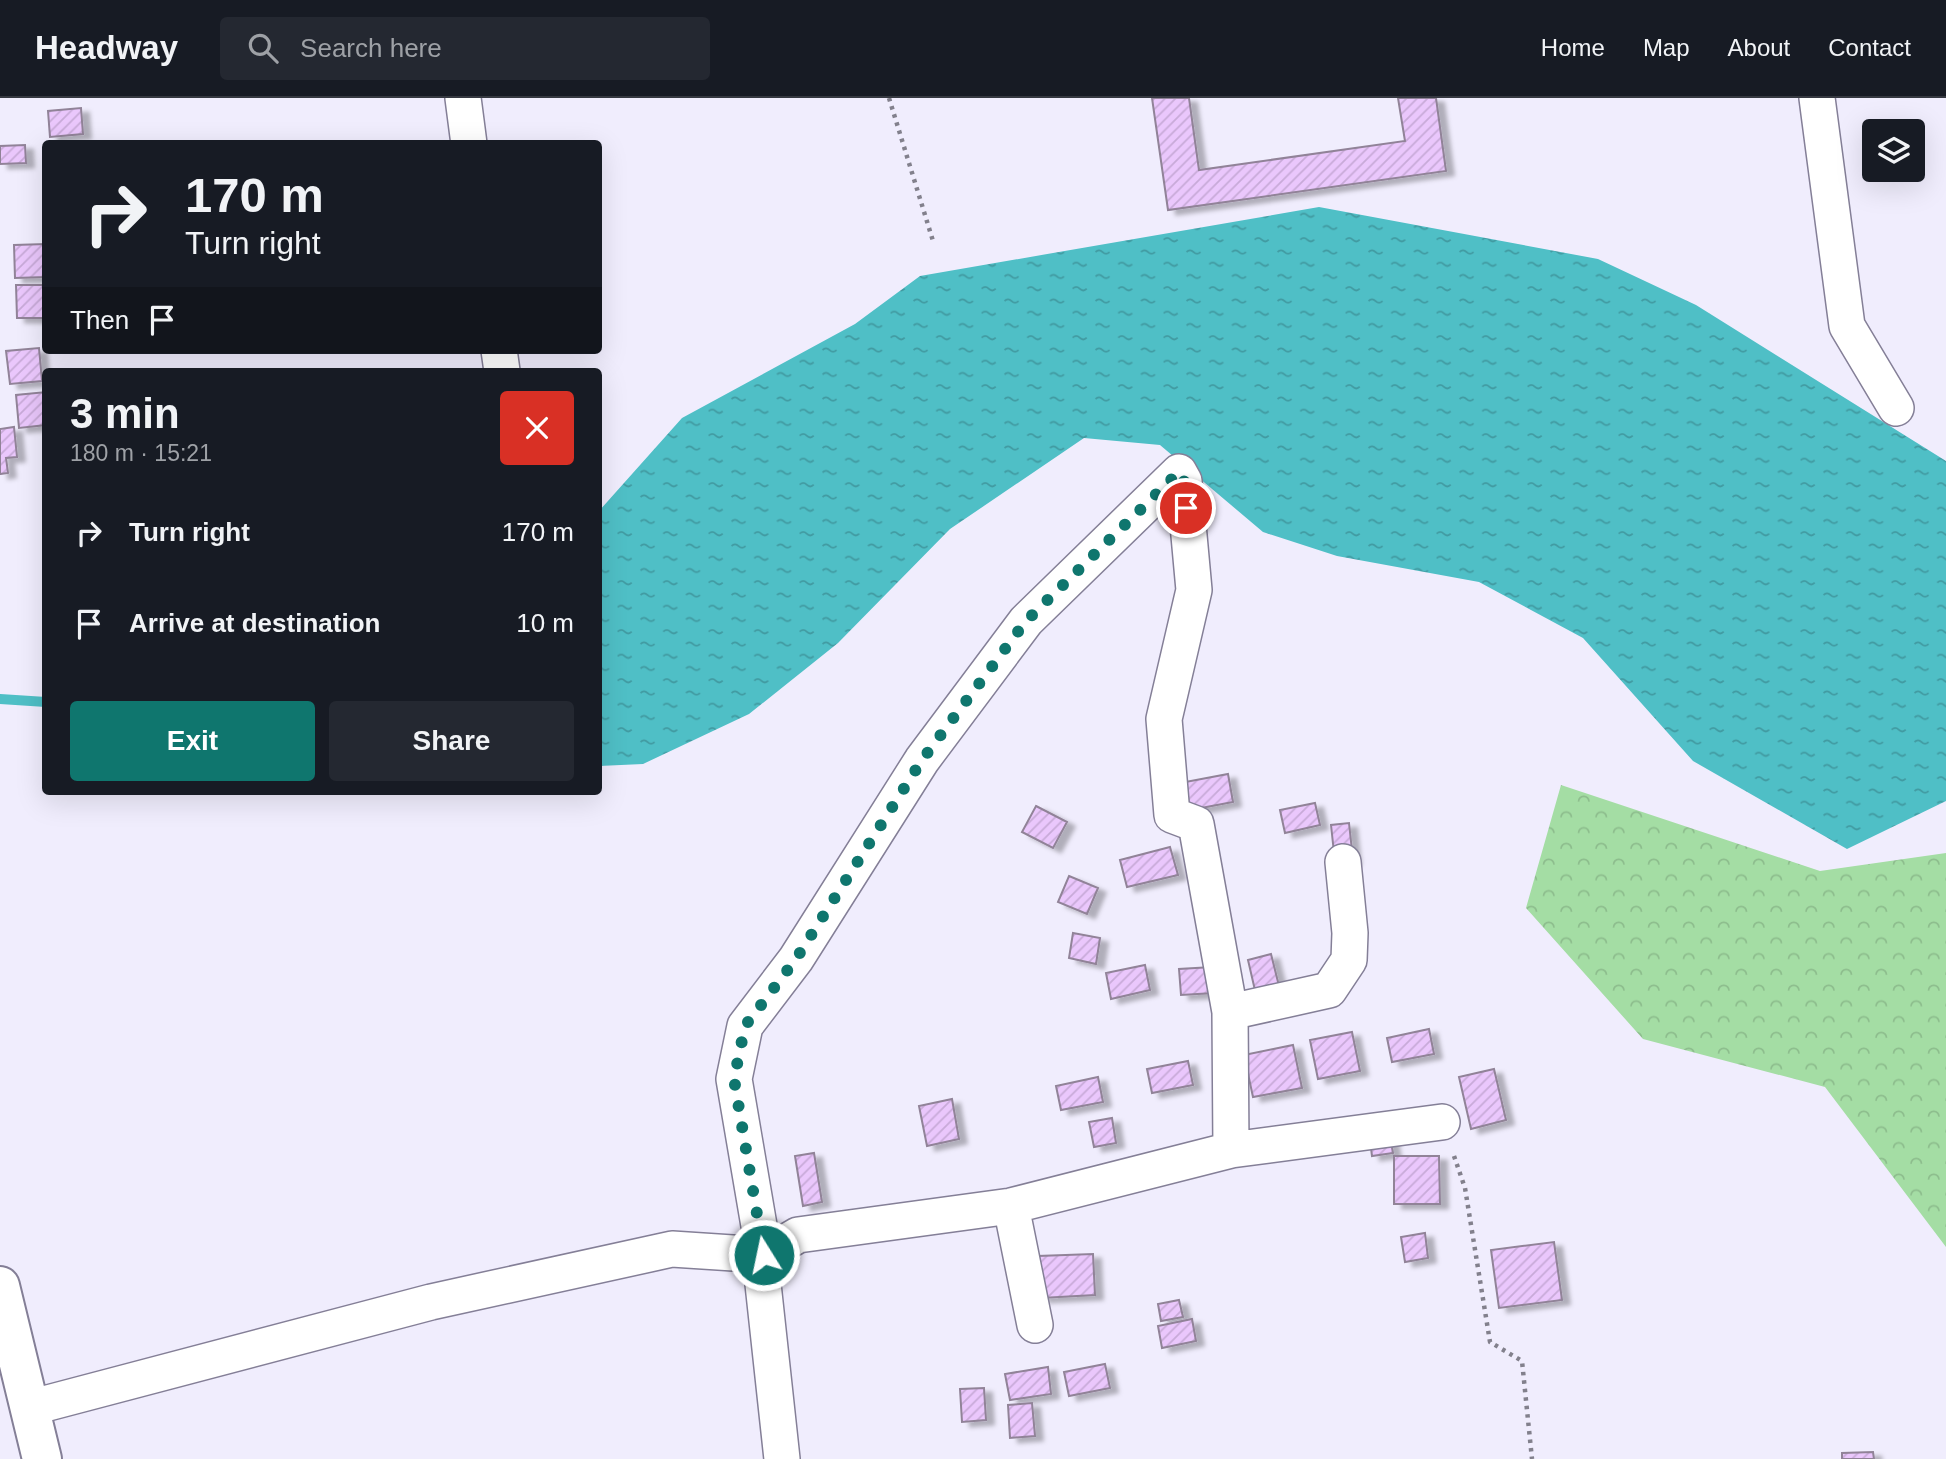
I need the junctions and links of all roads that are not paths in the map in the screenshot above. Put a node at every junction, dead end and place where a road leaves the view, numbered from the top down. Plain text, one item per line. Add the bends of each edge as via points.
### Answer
1 (463, 98) edge
2 (1817, 98) edge
3 (468, 140) edge
4 (1896, 408) dead end
5 (1343, 862) dead end
6 (1230, 1012) junction
7 (1442, 1122) road end
8 (1231, 1150) junction
9 (1010, 1206) junction
10 (764, 1255) junction
11 (0, 1286) edge
12 (1035, 1325) dead end
13 (29, 1408) junction
14 (42, 1459) edge
15 (782, 1459) edge

1 - 3 street
2 - 4 street via 1847,326
5 - 6 street via 1349,960 1329,990
6 - 8 street
6 - 10 street via 1196,824 1172,815 1164,719 1194,590 1184,481 1179,472 1026,621 922,760 796,959 745,1026 734,1079
7 - 8 street
8 - 9 street
9 - 10 street via 798,1235
9 - 12 street
10 - 13 street via 672,1249 431,1302
10 - 15 street via 763,1284
11 - 13 highway
13 - 14 highway

